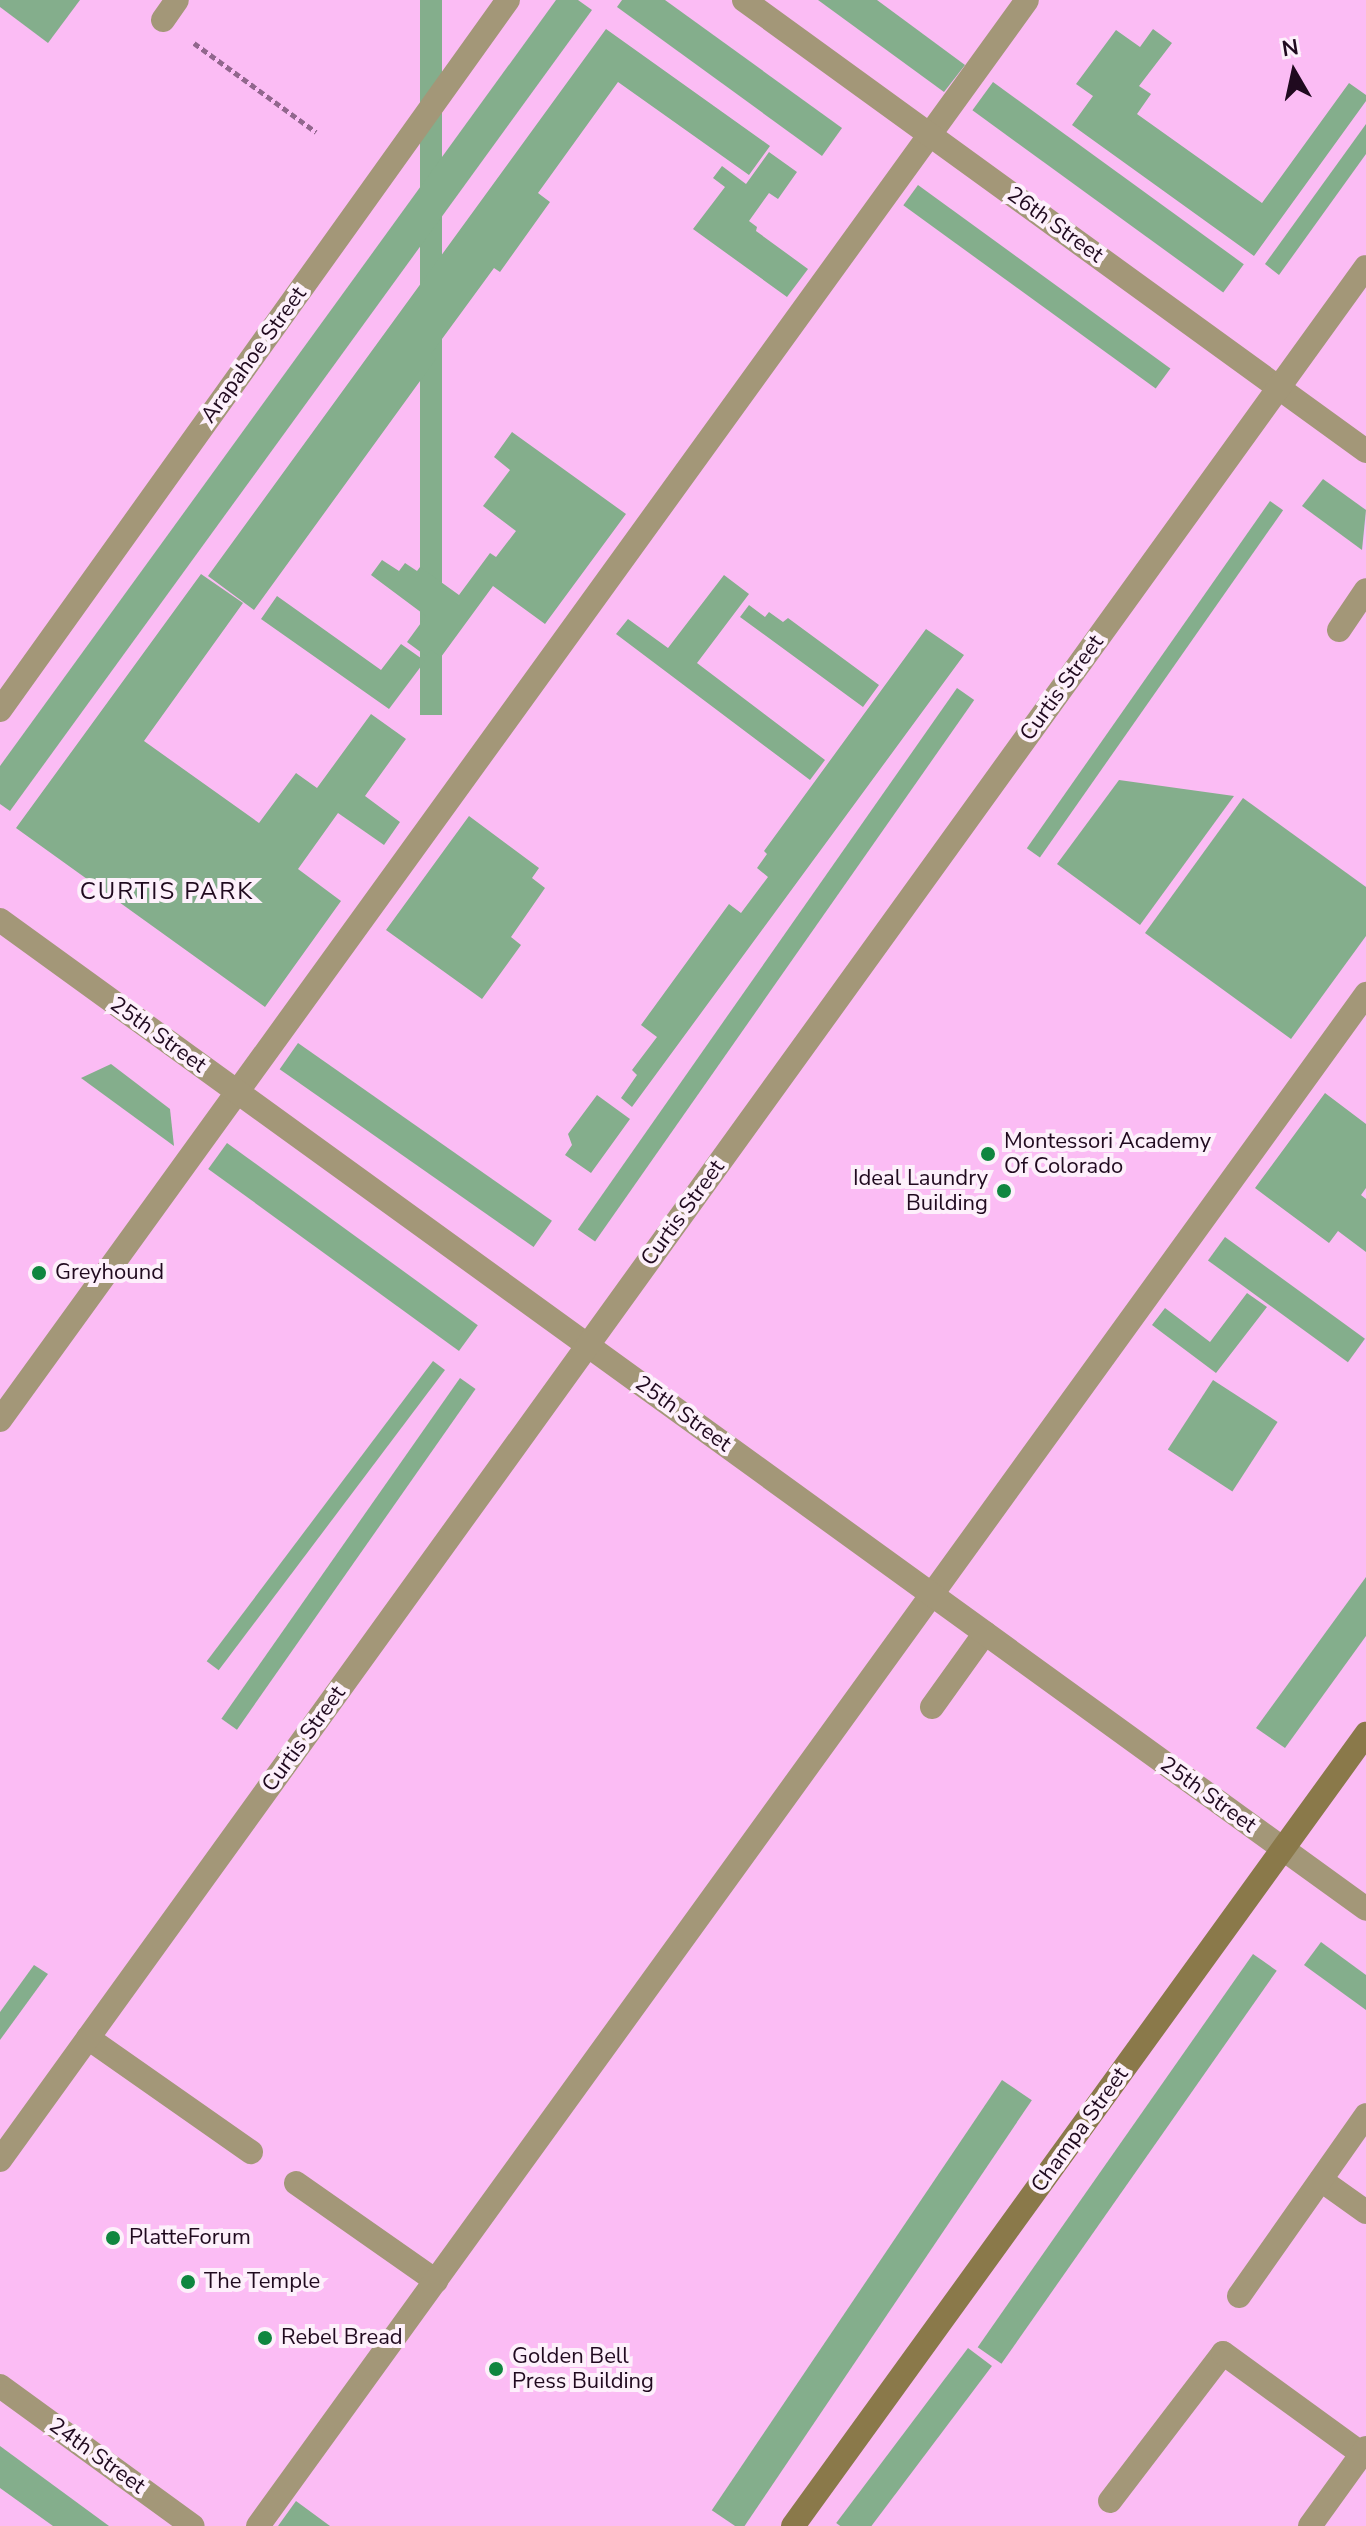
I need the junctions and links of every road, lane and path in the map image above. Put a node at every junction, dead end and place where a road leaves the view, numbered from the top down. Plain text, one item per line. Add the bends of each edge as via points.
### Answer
1 (508, 0) edge
2 (744, 0) edge
3 (1027, 0) edge
4 (170, 10) edge
5 (316, 132) dead end
6 (930, 135) junction
7 (1366, 267) edge
8 (1279, 388) junction
9 (1366, 451) edge
10 (1366, 590) edge
11 (1339, 630) dead end
12 (0, 710) edge
13 (0, 920) edge
14 (1366, 994) edge
15 (237, 1092) junction
16 (588, 1345) junction
17 (0, 1420) edge
18 (932, 1594) junction
19 (985, 1633) junction
20 (932, 1707) dead end
21 (1366, 1734) edge
22 (1283, 1849) junction
23 (1366, 1909) edge
24 (88, 2038) junction
25 (1366, 2115) edge
26 (251, 2152) dead end
27 (0, 2160) edge
28 (1321, 2180) junction
29 (296, 2183) dead end
30 (1366, 2212) edge
31 (436, 2281) junction
32 (1239, 2296) dead end
33 (0, 2386) edge
34 (1364, 2451) edge
35 (1110, 2501) dead end
36 (193, 2526) edge
37 (258, 2526) edge
38 (793, 2526) edge
39 (1310, 2526) edge

1 - 12 street, Arapahoe Street
2 - 6 street, 26th Street
3 - 6 street
4 - 5 path
6 - 8 street, 26th Street
6 - 15 street
7 - 8 street, Curtis Street
8 - 9 street, 26th Street
8 - 16 street, Curtis Street
10 - 11 street
13 - 15 street, 25th Street
14 - 18 street
15 - 16 street, 25th Street
15 - 17 street
16 - 18 street, 25th Street
16 - 24 street, Curtis Street
18 - 19 street, 25th Street
18 - 31 street
19 - 20 street
19 - 22 street, 25th Street
21 - 22 main road, Champa Street
22 - 23 street, 25th Street
22 - 38 main road, Champa Street
24 - 26 street
24 - 27 street, Curtis Street
25 - 28 street
28 - 30 street
28 - 32 street
29 - 31 street
31 - 37 street
33 - 36 street, 24th Street
34 - 35 street via 1223,2353
34 - 39 street

